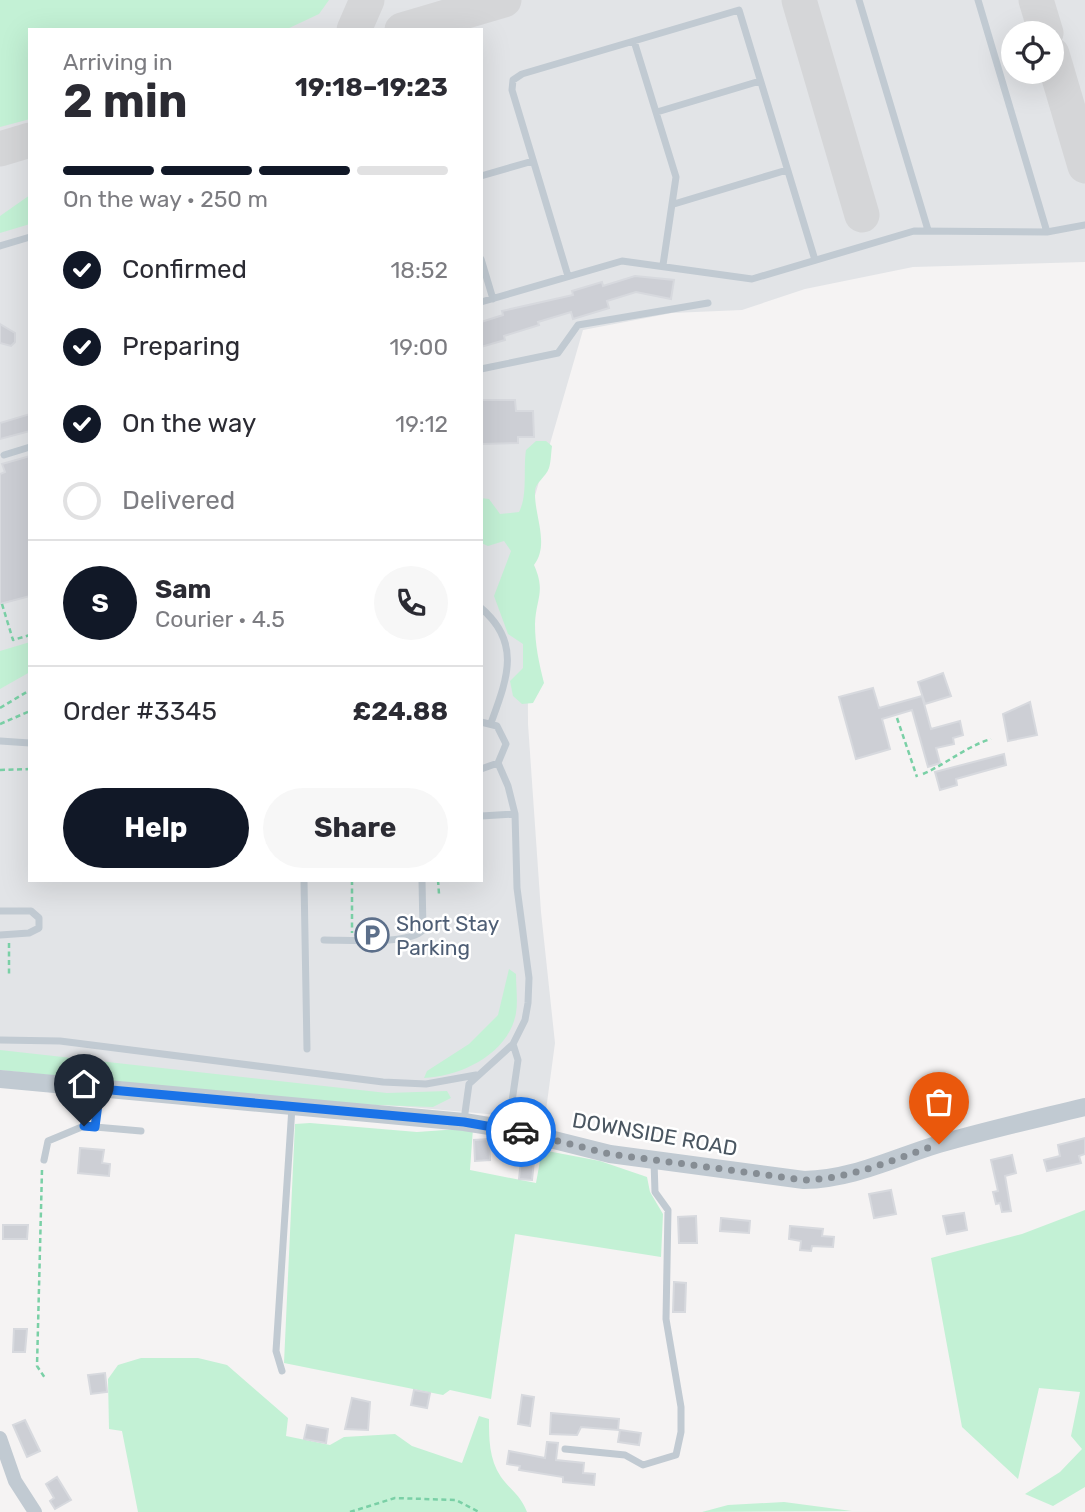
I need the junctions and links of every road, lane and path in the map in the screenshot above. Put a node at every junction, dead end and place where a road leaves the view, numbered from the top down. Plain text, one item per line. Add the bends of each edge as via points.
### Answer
1 (859, 0) edge
2 (978, 0) edge
3 (635, 41) junction
4 (760, 81) junction
5 (657, 112) junction
6 (533, 161) junction
7 (787, 170) junction
8 (483, 175) edge
9 (674, 204) junction
10 (1085, 225) edge
11 (928, 230) junction
12 (1047, 232) junction
13 (28, 238) edge
14 (0, 246) edge
15 (815, 260) junction
16 (663, 265) junction
17 (483, 266) edge
18 (568, 276) junction
19 (493, 299) junction
20 (483, 302) edge
21 (708, 303) dead end
22 (483, 369) edge
23 (28, 448) edge
24 (5, 455) dead end
25 (2, 604) dead end
26 (483, 610) edge
27 (8, 624) junction
28 (0, 627) edge
29 (28, 635) edge
30 (28, 691) edge
31 (0, 708) edge
32 (28, 712) edge
33 (897, 718) dead end
34 (483, 722) edge
35 (491, 723) junction
36 (0, 724) edge
37 (991, 739) dead end
38 (0, 741) edge
39 (28, 743) edge
40 (498, 763) junction
41 (483, 767) edge
42 (28, 769) edge
43 (0, 770) edge
44 (923, 774) dead end
45 (917, 776) dead end
46 (515, 814) junction
47 (483, 816) edge
48 (304, 882) edge
49 (352, 882) edge
50 (422, 882) edge
51 (438, 882) edge
52 (439, 894) dead end
53 (0, 911) edge
54 (4, 933) edge
55 (324, 940) dead end
56 (352, 940) junction
57 (9, 974) dead end
58 (0, 1040) edge
59 (513, 1044) junction
60 (307, 1048) dead end
61 (476, 1074) junction
62 (0, 1079) edge
63 (100, 1089) junction
64 (292, 1106) junction
65 (1085, 1108) edge
66 (464, 1122) junction
67 (95, 1127) junction
68 (508, 1129) junction
69 (141, 1130) dead end
70 (44, 1160) joint
71 (654, 1160) junction
72 (282, 1371) dead end
73 (45, 1378) dead end
74 (0, 1438) edge
75 (565, 1449) dead end
76 (35, 1512) edge
77 (350, 1512) edge
78 (479, 1512) edge

1 - 11 lane
2 - 12 lane
3 - 4 lane via 739,10
3 - 5 lane
3 - 6 lane via 513,80
4 - 5 lane
4 - 7 lane
5 - 9 lane via 676,177
6 - 8 lane
6 - 18 lane
7 - 9 lane
7 - 15 lane
9 - 16 lane
10 - 12 lane
11 - 12 lane
11 - 15 lane
13 - 14 lane
15 - 16 lane via 752,279
16 - 18 lane via 622,261
17 - 19 lane
18 - 19 lane
19 - 20 lane
21 - 22 lane via 578,325 558,353
23 - 24 lane
25 - 27 path
26 - 35 lane via 499,629 509,659
27 - 28 path
27 - 29 path via 13,639
30 - 31 path
32 - 36 path
33 - 45 path
34 - 35 lane
35 - 40 lane via 505,737 506,751
37 - 44 path via 965,747 950,762
38 - 39 lane
40 - 41 lane
40 - 46 lane
42 - 43 path
46 - 47 lane
46 - 59 lane via 517,888 529,978 525,1020
48 - 60 lane
49 - 56 path
50 - 56 lane via 422,930 418,935
51 - 52 path
53 - 54 lane via 30,911 39,918 39,928 29,933
54 - 57 path
55 - 56 lane
58 - 61 lane via 60,1041 383,1082 426,1084
59 - 61 lane
59 - 68 lane via 518,1060
61 - 66 lane via 466,1097
62 - 63 street, DOWNSIDE ROAD
63 - 64 street, DOWNSIDE ROAD
63 - 67 lane
64 - 66 street, DOWNSIDE ROAD
64 - 72 lane via 276,1351
65 - 71 street, DOWNSIDE ROAD via 939,1144 831,1179 804,1180
66 - 68 street, DOWNSIDE ROAD
67 - 69 lane
67 - 70 lane via 84,1126 48,1141
68 - 71 street, DOWNSIDE ROAD
70 - 73 path via 37,1366
71 - 75 lane via 655,1192 668,1210 666,1319 681,1407 676,1455 643,1465 625,1455
74 - 76 street via 15,1481
77 - 78 path via 394,1498 456,1500

